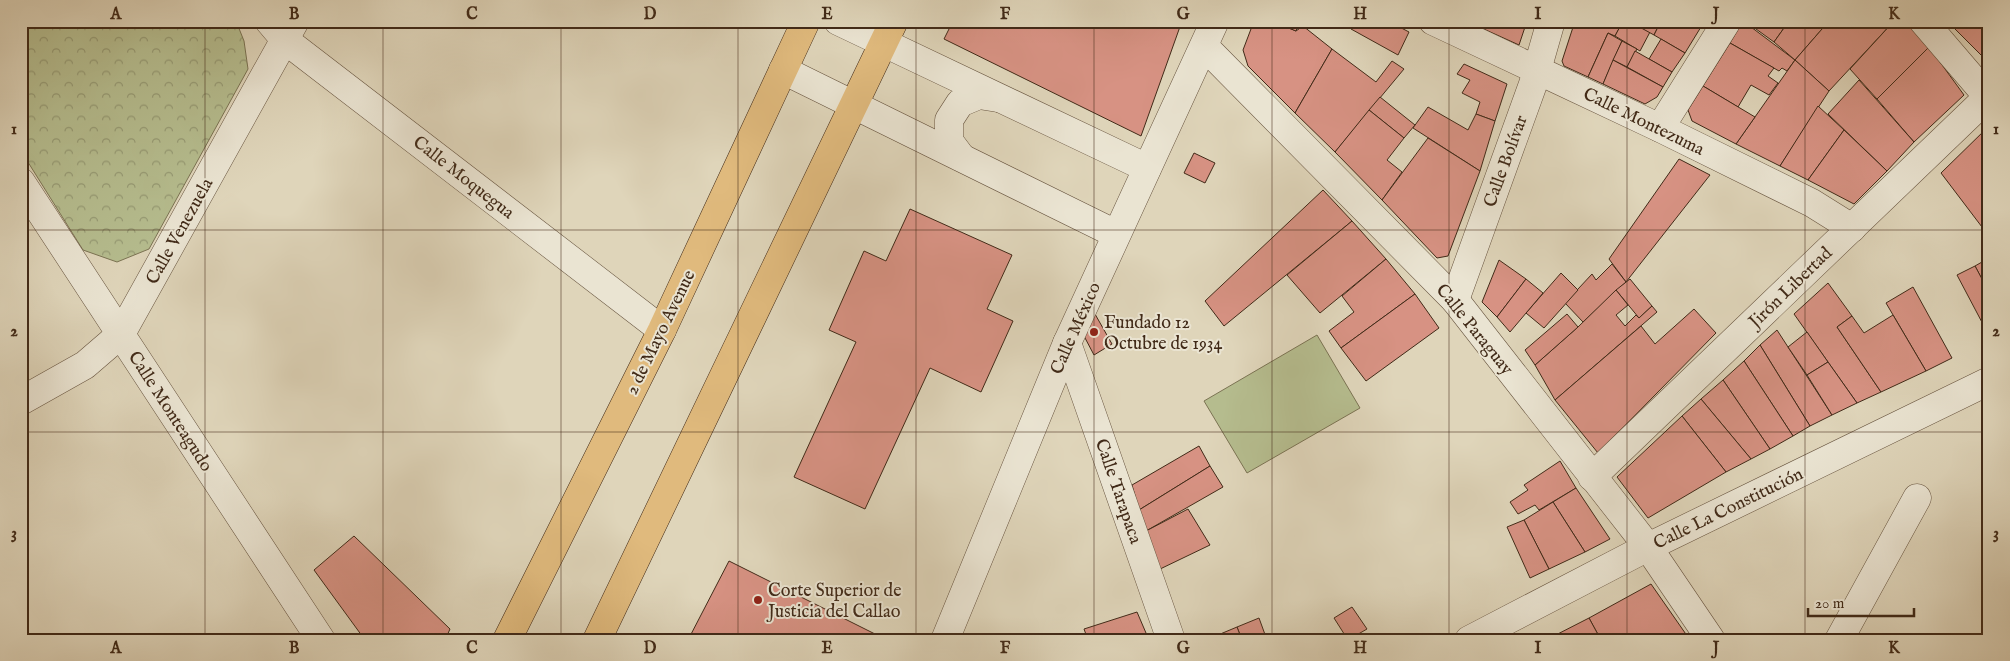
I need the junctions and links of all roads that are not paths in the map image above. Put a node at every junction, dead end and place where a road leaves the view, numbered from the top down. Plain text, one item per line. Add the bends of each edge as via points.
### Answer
1 (806, 21) edge
2 (838, 21) edge
3 (1215, 21) edge
4 (1433, 21) edge
5 (1551, 21) edge
6 (1727, 21) edge
7 (1923, 21) edge
8 (283, 27) edge
9 (889, 32) edge
10 (1205, 47) junction
11 (784, 70) junction
12 (1537, 71) junction
13 (1988, 97) edge
14 (1000, 98) junction
15 (854, 105) junction
16 (1660, 128) junction
17 (961, 157) junction
18 (1146, 168) junction
19 (21, 182) edge
20 (1852, 228) junction
21 (1116, 234) junction
22 (1455, 300) junction
23 (662, 330) junction
24 (121, 334) junction
25 (1067, 343) junction
26 (1989, 381) edge
27 (21, 401) edge
28 (1592, 477) junction
29 (1917, 498) dead end
30 (1648, 547) junction
31 (321, 640) edge
32 (507, 640) edge
33 (597, 640) edge
34 (945, 640) edge
35 (1171, 640) edge
36 (1469, 640) edge
37 (1712, 640) edge
38 (1838, 640) edge

1 - 11 main road, 2 de Mayo Avenue
2 - 9 street
3 - 10 street, Calle México
4 - 12 street, Calle Montezuma
5 - 12 street, Calle Bolívar
6 - 16 street
7 - 13 street
8 - 23 street, Calle Moquegua
8 - 24 street, Calle Venezuela
9 - 14 street
9 - 15 main road
10 - 18 street, Calle México
10 - 22 street, Calle Paraguay
11 - 15 street
11 - 23 main road, 2 de Mayo Avenue
12 - 16 street, Calle Montezuma
12 - 22 street, Calle Bolívar
13 - 20 street, Jirón Libertad
14 - 17 street via 979,95 960,104 949,120 949,141
14 - 18 street
15 - 17 street
15 - 33 main road
16 - 20 street, Calle Montezuma via 1812,203
17 - 21 street
18 - 21 street, Calle México
19 - 24 street, Calle Monteagudo
20 - 28 street, Jirón Libertad
21 - 25 street, Calle México
22 - 28 street, Calle Paraguay
23 - 32 main road, 2 de Mayo Avenue
24 - 27 street, Calle Venezuela via 85,365
24 - 31 street, Calle Monteagudo
25 - 34 street, Calle México
25 - 35 street, Calle Tarapaca
26 - 30 street, Calle La Constitución
28 - 30 street, Calle Paraguay
29 - 38 street
30 - 36 street, Calle La Constitución
30 - 37 street, Calle Paraguay

